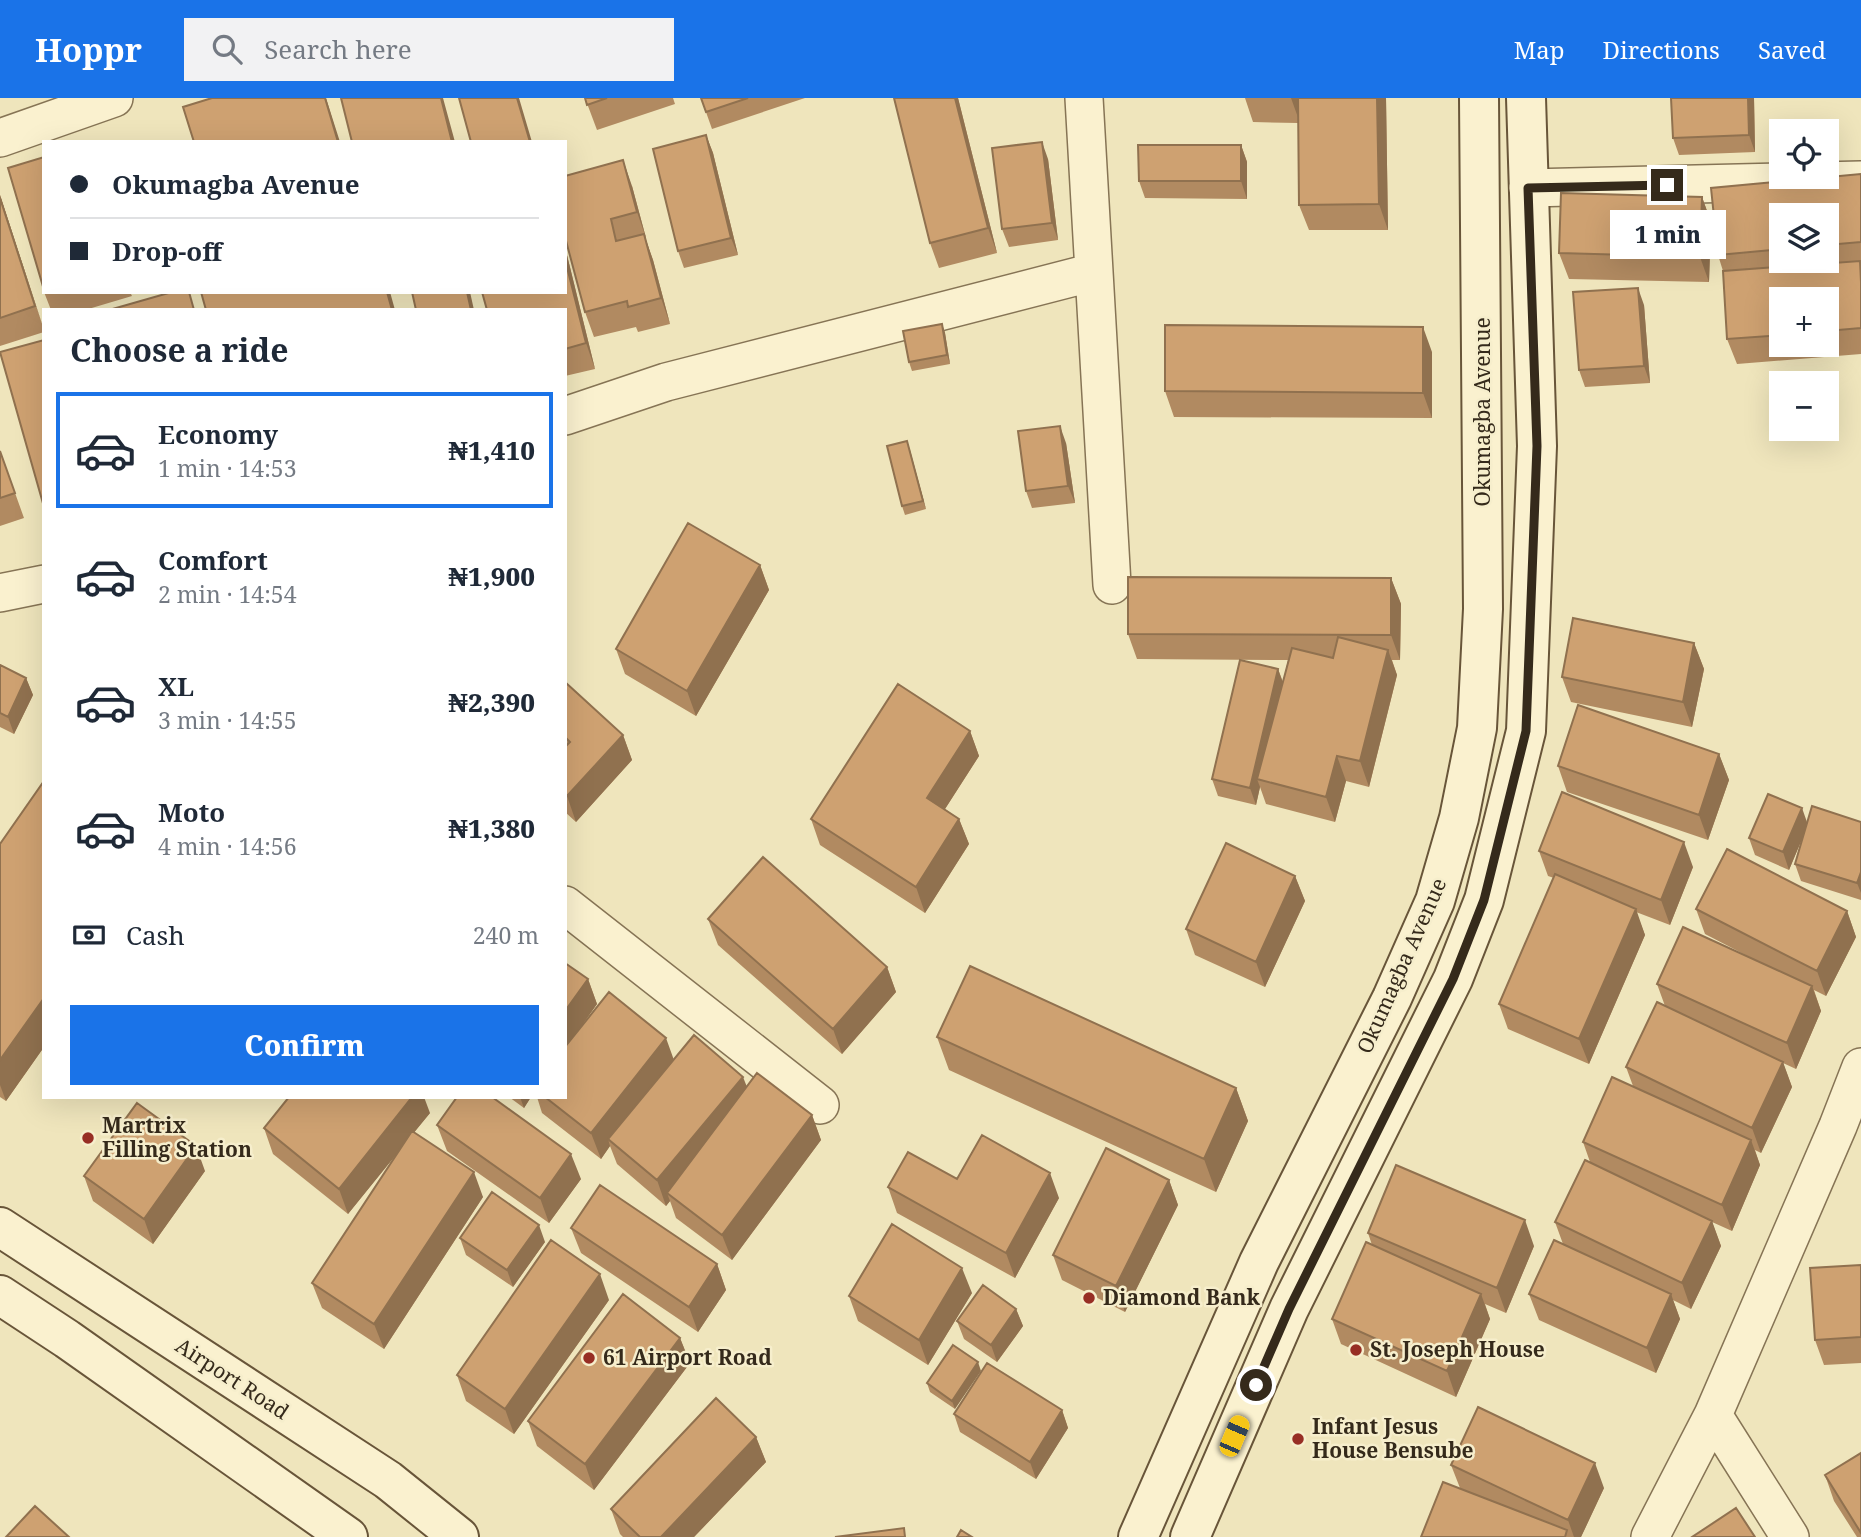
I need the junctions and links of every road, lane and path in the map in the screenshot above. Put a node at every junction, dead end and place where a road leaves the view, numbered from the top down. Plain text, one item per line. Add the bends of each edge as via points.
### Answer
1 (114, 98) edge
2 (1084, 98) edge
3 (1479, 98) edge
4 (1527, 98) edge
5 (0, 138) edge
6 (1861, 180) edge
7 (1528, 188) junction
8 (1094, 272) junction
9 (567, 415) edge
10 (42, 583) edge
11 (1112, 585) dead end
12 (0, 593) edge
13 (567, 907) edge
14 (1861, 1067) edge
15 (820, 1105) dead end
16 (0, 1227) edge
17 (0, 1295) edge
18 (1713, 1415) junction
19 (348, 1537) edge
20 (459, 1537) edge
21 (1138, 1537) edge
22 (1190, 1537) edge
23 (1650, 1537) edge
24 (1790, 1537) edge

1 - 5 street
2 - 8 street
3 - 21 main road, Okumagba Avenue via 1483,608 1477,728 1459,818 1435,901 1392,998 1259,1262
4 - 7 main road
6 - 7 street
7 - 22 main road via 1537,446 1526,731 1484,900 1453,979 1289,1309
8 - 9 street via 666,382
8 - 11 street
10 - 12 street
13 - 15 street
14 - 18 street
16 - 20 main road, Airport Road via 388,1480
17 - 19 main road
18 - 23 street
18 - 24 street

